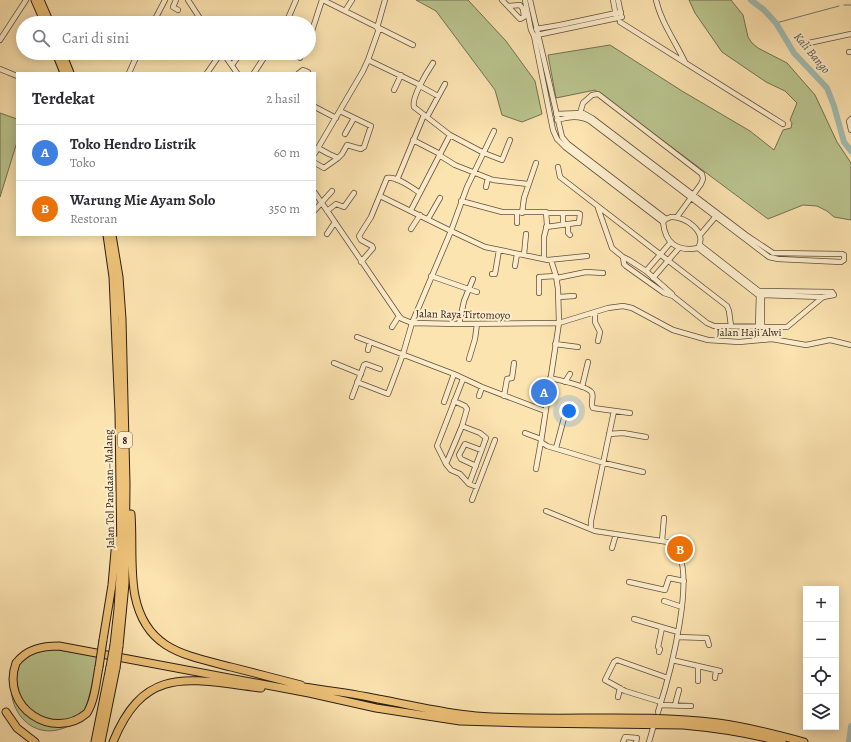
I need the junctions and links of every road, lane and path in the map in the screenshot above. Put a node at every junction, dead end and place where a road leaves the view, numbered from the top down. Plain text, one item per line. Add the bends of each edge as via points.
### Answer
1 (26, 0) edge
2 (35, 0) edge
3 (40, 0) edge
4 (165, 0) edge
5 (176, 0) edge
6 (296, 0) edge
7 (322, 0) edge
8 (352, 0) edge
9 (385, 0) edge
10 (502, 0) edge
11 (525, 0) edge
12 (530, 0) edge
13 (613, 0) edge
14 (618, 0) edge
15 (656, 0) edge
16 (191, 1) edge
17 (330, 2) edge
18 (508, 6) dead end
19 (178, 10) dead end
20 (345, 11) junction
21 (42, 16) edge
22 (47, 16) edge
23 (157, 16) edge
24 (200, 16) edge
25 (289, 16) edge
26 (619, 16) junction
27 (316, 18) edge
28 (378, 28) junction
29 (537, 29) junction
30 (531, 30) junction
31 (539, 34) junction
32 (851, 34) edge
33 (534, 36) junction
34 (0, 40) edge
35 (804, 44) dead end
36 (413, 45) dead end
37 (59, 60) edge
38 (65, 60) edge
39 (135, 60) edge
40 (217, 60) edge
41 (228, 60) edge
42 (236, 60) edge
43 (262, 60) edge
44 (368, 60) junction
45 (685, 62) junction
46 (433, 63) dead end
47 (232, 65) junction
48 (0, 69) edge
49 (547, 71) junction
50 (64, 72) edge
51 (70, 72) edge
52 (129, 72) edge
53 (208, 72) edge
54 (236, 72) edge
55 (255, 72) edge
56 (541, 73) junction
57 (401, 75) junction
58 (16, 76) edge
59 (445, 84) dead end
60 (420, 86) junction
61 (394, 90) dead end
62 (438, 96) junction
63 (316, 108) edge
64 (340, 111) junction
65 (580, 113) junction
66 (556, 114) junction
67 (425, 116) junction
68 (336, 118) junction
69 (354, 118) junction
70 (591, 119) junction
71 (851, 119) edge
72 (557, 120) junction
73 (783, 124) dead end
74 (851, 130) edge
75 (494, 131) dead end
76 (345, 134) dead end
77 (450, 135) junction
78 (413, 140) junction
79 (510, 140) dead end
80 (566, 146) junction
81 (318, 148) junction
82 (316, 151) edge
83 (484, 153) junction
84 (439, 155) junction
85 (338, 158) junction
86 (536, 163) dead end
87 (316, 164) edge
88 (558, 168) dead end
89 (474, 172) junction
90 (488, 178) junction
91 (397, 180) junction
92 (528, 184) junction
93 (486, 187) dead end
94 (332, 191) dead end
95 (354, 193) dead end
96 (420, 193) junction
97 (316, 195) edge
98 (380, 196) junction
99 (692, 196) junction
100 (440, 198) dead end
101 (462, 201) junction
102 (321, 202) junction
103 (598, 207) junction
104 (316, 209) edge
105 (411, 210) junction
106 (327, 211) junction
107 (520, 212) junction
108 (547, 213) junction
109 (563, 213) junction
110 (420, 215) junction
111 (717, 215) junction
112 (677, 216) junction
113 (428, 219) junction
114 (664, 220) junction
115 (335, 222) junction
116 (517, 223) dead end
117 (566, 225) junction
118 (546, 227) junction
119 (411, 229) dead end
120 (451, 231) junction
121 (327, 234) dead end
122 (526, 234) dead end
123 (570, 235) dead end
124 (700, 235) junction
125 (107, 236) edge
126 (112, 236) edge
127 (671, 242) junction
128 (699, 246) junction
129 (679, 248) junction
130 (499, 250) junction
131 (773, 253) junction
132 (517, 254) junction
133 (524, 255) junction
134 (660, 255) junction
135 (587, 256) dead end
136 (623, 257) junction
137 (773, 259) junction
138 (544, 260) junction
139 (551, 260) junction
140 (668, 260) junction
141 (361, 262) junction
142 (515, 266) dead end
143 (646, 272) junction
144 (603, 273) dead end
145 (492, 274) dead end
146 (431, 276) junction
147 (557, 277) junction
148 (473, 278) dead end
149 (653, 278) junction
150 (470, 289) junction
151 (477, 292) dead end
152 (539, 293) dead end
153 (761, 293) junction
154 (791, 294) junction
155 (558, 296) junction
156 (574, 296) dead end
157 (674, 296) junction
158 (809, 296) junction
159 (823, 297) junction
160 (815, 304) junction
161 (595, 312) junction
162 (399, 316) junction
163 (410, 323) junction
164 (558, 323) junction
165 (459, 324) junction
166 (477, 324) junction
167 (731, 326) junction
168 (392, 327) dead end
169 (760, 327) junction
170 (357, 337) dead end
171 (598, 341) dead end
172 (370, 342) junction
173 (555, 344) junction
174 (851, 345) edge
175 (578, 347) dead end
176 (368, 350) dead end
177 (403, 354) junction
178 (469, 359) dead end
179 (588, 362) dead end
180 (334, 363) dead end
181 (514, 363) dead end
182 (380, 369) dead end
183 (361, 374) junction
184 (454, 374) junction
185 (570, 374) dead end
186 (550, 378) junction
187 (463, 379) junction
188 (357, 382) junction
189 (565, 382) junction
190 (582, 386) junction
191 (482, 388) junction
192 (479, 396) dead end
193 (504, 396) junction
194 (352, 397) dead end
195 (454, 401) junction
196 (444, 402) dead end
197 (546, 411) junction
198 (614, 411) junction
199 (630, 413) dead end
200 (564, 418) dead end
201 (462, 426) junction
202 (525, 434) dead end
203 (609, 434) junction
204 (646, 437) dead end
205 (495, 440) dead end
206 (541, 440) junction
207 (556, 448) junction
208 (482, 449) junction
209 (491, 450) junction
210 (604, 463) junction
211 (446, 464) junction
212 (476, 466) junction
213 (536, 468) dead end
214 (643, 472) dead end
215 (469, 484) junction
216 (123, 485) junction
217 (477, 487) junction
218 (472, 500) dead end
219 (546, 511) dead end
220 (664, 518) dead end
221 (591, 528) junction
222 (616, 534) junction
223 (662, 541) junction
224 (612, 548) dead end
225 (684, 581) junction
226 (629, 582) dead end
227 (664, 601) dead end
228 (682, 607) junction
229 (634, 619) dead end
230 (662, 628) junction
231 (677, 635) junction
232 (709, 645) dead end
233 (660, 652) dead end
234 (672, 660) junction
235 (8, 666) dead end
236 (698, 666) junction
237 (113, 668) junction
238 (668, 678) junction
239 (715, 678) dead end
240 (698, 681) dead end
241 (6, 683) dead end
242 (620, 688) junction
243 (310, 690) junction
244 (679, 690) dead end
245 (618, 696) dead end
246 (660, 703) junction
247 (675, 705) junction
248 (691, 706) dead end
249 (658, 712) dead end
250 (653, 728) dead end
251 (74, 729) dead end
252 (38, 734) dead end
253 (35, 742) edge
254 (95, 742) edge
255 (101, 742) edge
256 (113, 742) edge
257 (624, 742) edge
258 (636, 742) edge
259 (649, 742) edge
260 (782, 742) edge
261 (804, 742) edge

1 - 34 street
2 - 21 highway
3 - 22 highway
4 - 23 street
5 - 19 street via 173,7
6 - 25 street
7 - 17 street
7 - 27 street
8 - 20 street
9 - 28 street
10 - 18 street
11 - 30 street
12 - 29 street
13 - 26 street
14 - 26 street
15 - 45 street via 662,18
16 - 24 street
17 - 20 street
20 - 28 street
26 - 29 street
26 - 31 street
26 - 45 street
28 - 36 street
28 - 44 street
29 - 30 street
29 - 31 street
30 - 33 street
31 - 33 street
31 - 49 street
32 - 35 street
33 - 56 street
37 - 50 highway
38 - 51 highway
39 - 52 street
40 - 53 street
41 - 47 street
42 - 47 street
43 - 55 street
44 - 57 street
44 - 64 street
45 - 73 street
46 - 60 street
47 - 54 street
48 - 58 street
49 - 56 street
49 - 66 street
56 - 80 street via 553,130 557,139
57 - 60 street
57 - 61 street
59 - 62 street
60 - 62 street
60 - 67 street via 413,105
62 - 67 street
63 - 68 street
64 - 68 street
64 - 69 street
65 - 66 street
65 - 70 street
65 - 99 street via 583,103 592,95 598,94 702,174 703,180
66 - 72 street
67 - 77 street
67 - 78 street
68 - 81 street
69 - 76 street
69 - 85 street via 371,126 364,147 361,149 347,144
70 - 72 street via 582,116
70 - 99 street
71 - 74 street
72 - 80 street
75 - 83 street
77 - 83 street
77 - 84 street
78 - 84 street
78 - 91 street
79 - 83 street via 503,159
80 - 114 street
81 - 82 street
81 - 85 street
83 - 89 street
84 - 89 street
84 - 96 street
85 - 87 street via 324,168
86 - 92 street
88 - 103 street via 560,177
89 - 90 street
89 - 101 street
90 - 92 street
90 - 93 street
91 - 96 street
91 - 98 street via 387,178
92 - 107 street
94 - 102 street
95 - 106 street via 344,207 336,204
96 - 105 street
97 - 102 street, Jalan Raya Tirtomoyo
98 - 105 street
98 - 141 street via 359,236 373,248
99 - 111 street
99 - 112 street
100 - 113 street
101 - 107 street via 494,211
101 - 120 street
102 - 104 street
102 - 106 street, Jalan Raya Tirtomoyo
103 - 134 street
103 - 136 street via 610,244
105 - 110 street
106 - 115 street, Jalan Raya Tirtomoyo
107 - 108 street
107 - 116 street
108 - 109 street
108 - 118 street
109 - 117 street
109 - 117 street via 580,214 579,223
110 - 113 street
110 - 119 street
111 - 124 street
111 - 131 street
111 - 137 street
112 - 114 street
112 - 124 street via 688,222
113 - 120 street
114 - 127 street via 665,235
115 - 121 street
115 - 141 street, Jalan Raya Tirtomoyo
117 - 118 street
117 - 123 street
118 - 138 street
120 - 130 street via 485,247
120 - 146 street
122 - 133 street
124 - 128 street
125 - 216 highway, Jalan Tol Pandaan–Malang / 8 via 113,277
126 - 216 highway, Jalan Tol Pandaan–Malang / 8 via 119,277 122,320
127 - 129 street
127 - 134 street
128 - 129 street via 690,249
128 - 153 street
129 - 140 street
130 - 132 street
130 - 145 street via 495,274
131 - 137 street
131 - 137 street via 842,254 844,260 841,262
132 - 133 street
132 - 142 street
133 - 138 street
134 - 140 street
134 - 143 street
135 - 139 street
136 - 143 street
136 - 157 street via 626,266
138 - 139 street
139 - 147 street
140 - 149 street
140 - 167 street via 727,306
141 - 162 street, Jalan Raya Tirtomoyo
143 - 149 street
144 - 147 street via 586,272
146 - 150 street
146 - 163 street
147 - 152 street via 540,277
147 - 155 street
148 - 150 street
149 - 157 street
150 - 151 street
150 - 165 street via 464,301
153 - 154 street
153 - 169 street
154 - 158 street
154 - 159 street via 832,292 834,295
155 - 156 street
155 - 164 street
157 - 167 street via 712,326
158 - 159 street
158 - 160 street
159 - 160 street
160 - 169 street via 788,327
161 - 164 street, Jalan Haji Alwi
161 - 171 street via 595,322 600,332
161 - 174 street, Jalan Haji Alwi via 625,306 673,330 708,340 739,342 772,339 806,345 830,340
162 - 163 street, Jalan Raya Tirtomoyo
162 - 168 street
163 - 165 street, Jalan Raya Tirtomoyo
163 - 177 street
164 - 166 street, Jalan Raya Tirtomoyo
164 - 173 street
165 - 166 street, Jalan Raya Tirtomoyo
166 - 178 street
167 - 169 street
170 - 172 street
172 - 176 street
172 - 177 street
173 - 175 street
173 - 186 street
177 - 184 street
177 - 188 street via 388,394
179 - 190 street
180 - 183 street
181 - 193 street via 512,379 507,379
182 - 183 street via 366,364
183 - 188 street
184 - 187 street
184 - 196 street
185 - 189 street
186 - 189 street
186 - 197 street
187 - 191 street
187 - 195 street
188 - 194 street
189 - 190 street
190 - 198 street via 592,392 592,408
191 - 192 street
191 - 193 street
193 - 197 street
195 - 201 street via 466,406 467,409
195 - 211 street via 437,444
197 - 206 street
198 - 199 street
198 - 203 street
200 - 207 street
201 - 208 street via 486,437
201 - 211 street
202 - 206 street
203 - 204 street via 623,433
203 - 210 street
205 - 209 street
206 - 207 street via 543,444
206 - 213 street
207 - 210 street
208 - 209 street
208 - 212 street
208 - 212 street via 465,444 459,455 461,459
209 - 217 street
210 - 214 street
210 - 221 street
211 - 215 street via 462,475
212 - 215 street
215 - 217 street
216 - 237 highway, Jalan Tol Pandaan–Malang / 8, bridge
216 - 243 highway via 131,518 135,594 146,625 152,632 165,645 184,654
216 - 251 highway, bridge via 113,578 95,690 87,714
217 - 218 street
219 - 221 street
220 - 223 street
221 - 222 street
222 - 223 street
222 - 224 street
223 - 225 street via 671,543 677,549
225 - 226 street via 670,578 665,590
225 - 228 street
227 - 228 street
228 - 231 street
229 - 230 street
230 - 231 street
230 - 233 street via 658,647
231 - 232 street via 707,638
231 - 234 street
234 - 236 street
234 - 238 street
235 - 243 highway via 19,653 34,645 42,642 60,642
236 - 239 street via 718,671
236 - 240 street
237 - 254 highway, Jalan Tol Pandaan–Malang / 8
237 - 255 highway, Jalan Tol Pandaan–Malang / 8
238 - 242 street via 616,660 605,680
238 - 246 street
241 - 243 highway via 10,670 22,656 38,648 59,646
242 - 245 street
242 - 246 street
243 - 256 highway via 195,680 167,684 145,694 132,706
243 - 260 highway via 376,708 460,721 683,725 754,735
243 - 261 highway via 377,698 456,714 718,723 752,728
244 - 247 street
246 - 247 street
246 - 249 street
247 - 248 street
250 - 259 street
252 - 253 highway via 20,724 6,706 12,721
257 - 258 street via 625,737 637,738

